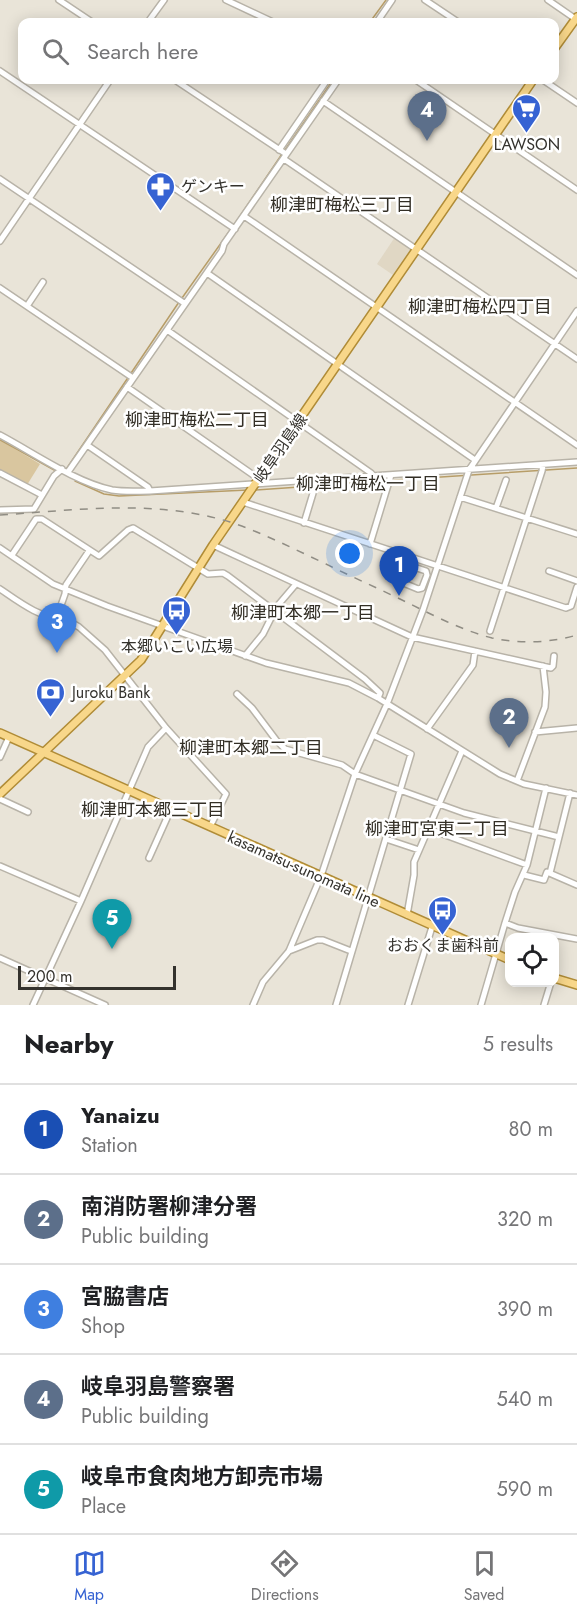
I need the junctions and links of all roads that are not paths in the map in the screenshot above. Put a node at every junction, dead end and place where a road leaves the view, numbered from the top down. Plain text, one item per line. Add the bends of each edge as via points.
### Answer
1 (59, 0) edge
2 (164, 0) edge
3 (226, 0) edge
4 (392, 0) edge
5 (424, 0) edge
6 (549, 0) edge
7 (86, 18) edge
8 (151, 18) edge
9 (264, 18) edge
10 (380, 18) edge
11 (452, 18) edge
12 (577, 19) edge
13 (559, 44) edge
14 (0, 71) edge
15 (18, 83) edge
16 (20, 84) edge
17 (107, 84) edge
18 (182, 84) edge
19 (324, 84) edge
20 (335, 84) edge
21 (422, 84) edge
22 (530, 84) edge
23 (549, 84) edge
24 (323, 101) junction
25 (577, 103) edge
26 (80, 124) junction
27 (496, 134) junction
28 (279, 150) junction
29 (285, 157) junction
30 (0, 179) edge
31 (577, 190) edge
32 (456, 192) junction
33 (29, 199) junction
34 (244, 216) junction
35 (235, 229) junction
36 (0, 241) edge
37 (417, 250) junction
38 (207, 273) junction
39 (577, 275) edge
40 (43, 282) dead end
41 (0, 288) edge
42 (184, 303) junction
43 (27, 306) junction
44 (377, 307) junction
45 (577, 311) edge
46 (167, 330) junction
47 (555, 344) junction
48 (577, 359) edge
49 (337, 365) junction
50 (133, 378) junction
51 (127, 387) junction
52 (515, 403) junction
53 (298, 422) junction
54 (0, 435) edge
55 (87, 445) junction
56 (577, 445) edge
57 (475, 460) junction
58 (577, 462) edge
59 (543, 465) junction
60 (65, 470) junction
61 (469, 470) junction
62 (0, 473) edge
63 (391, 475) junction
64 (373, 476) junction
65 (317, 480) junction
66 (506, 480) dead end
67 (257, 481) junction
68 (150, 491) junction
69 (42, 495) junction
70 (460, 496) junction
71 (243, 502) junction
72 (496, 508) junction
73 (0, 510) edge
74 (527, 518) junction
75 (303, 523) junction
76 (577, 534) edge
77 (370, 544) junction
78 (213, 545) junction
79 (0, 548) edge
80 (89, 551) junction
81 (12, 555) junction
82 (408, 557) junction
83 (437, 567) junction
84 (198, 568) junction
85 (403, 570) junction
86 (549, 571) dead end
87 (577, 581) edge
88 (296, 584) junction
89 (577, 587) edge
90 (504, 588) junction
91 (0, 589) edge
92 (66, 590) junction
93 (274, 612) junction
94 (60, 616) junction
95 (163, 627) junction
96 (490, 631) dead end
97 (412, 638) junction
98 (474, 651) junction
99 (245, 656) junction
100 (554, 656) dead end
101 (543, 666) junction
102 (124, 677) junction
103 (237, 693) dead end
104 (378, 698) junction
105 (387, 704) junction
106 (166, 728) junction
107 (577, 728) edge
108 (427, 729) junction
109 (535, 732) junction
110 (0, 733) edge
111 (373, 735) junction
112 (9, 737) junction
113 (462, 751) junction
114 (44, 753) junction
115 (0, 757) edge
116 (355, 774) junction
117 (517, 781) junction
118 (546, 788) junction
119 (129, 790) junction
120 (400, 790) junction
121 (570, 793) junction
122 (0, 794) edge
123 (577, 795) edge
124 (0, 799) edge
125 (438, 804) junction
126 (171, 809) junction
127 (28, 812) dead end
128 (210, 827) junction
129 (429, 829) junction
130 (535, 831) junction
131 (559, 837) junction
132 (386, 839) junction
133 (419, 850) junction
134 (149, 858) dead end
135 (527, 865) junction
136 (0, 866) edge
137 (550, 873) junction
138 (524, 875) junction
139 (321, 876) junction
140 (577, 885) edge
141 (368, 898) junction
142 (81, 901) junction
143 (407, 915) junction
144 (505, 923) junction
145 (432, 927) junction
146 (577, 939) edge
147 (290, 951) junction
148 (351, 951) junction
149 (495, 955) junction
150 (0, 958) edge
151 (505, 958) edge
152 (45, 978) junction
153 (559, 979) edge
154 (577, 985) edge
155 (549, 987) edge
156 (33, 1005) edge
157 (105, 1005) edge
158 (253, 1005) edge
159 (336, 1005) edge
160 (408, 1005) edge
161 (481, 1005) edge
162 (544, 1005) edge

1 - 7 street
2 - 8 street
3 - 9 street
4 - 10 street
5 - 11 street
6 - 12 street
12 - 13 main road
14 - 15 street
16 - 26 street
17 - 26 street
18 - 28 street
19 - 28 street
20 - 24 street
21 - 27 street
22 - 27 main road, 岐阜羽島線
23 - 25 street
24 - 29 street
24 - 32 street
26 - 33 street
26 - 35 street
27 - 31 street
27 - 32 main road, 岐阜羽島線
28 - 29 street
29 - 34 street
29 - 37 street
30 - 33 street
32 - 37 main road, 岐阜羽島線
32 - 39 street
33 - 36 street
33 - 42 street
34 - 35 street
34 - 44 street
35 - 38 street
37 - 44 main road, 岐阜羽島線
37 - 47 street
38 - 42 street
38 - 49 street
40 - 43 street
41 - 43 street
42 - 46 street
43 - 50 street
44 - 49 main road, 岐阜羽島線
44 - 52 street
45 - 47 street
46 - 50 street
46 - 53 street
47 - 48 street
47 - 52 street
49 - 53 main road, 岐阜羽島線
49 - 57 street
50 - 51 street
51 - 55 street
51 - 67 street
52 - 56 street
52 - 57 street
53 - 64 street
53 - 67 main road, 岐阜羽島線
54 - 60 street
55 - 60 street
55 - 68 street
57 - 61 street
58 - 59 street
59 - 61 street
59 - 74 street
60 - 68 street via 112,490
60 - 69 street
61 - 63 street
61 - 70 street
62 - 69 street
63 - 64 street
63 - 77 street
64 - 65 street
65 - 67 street
65 - 75 street
66 - 72 street
67 - 68 street
67 - 71 main road, 岐阜羽島線
69 - 73 street via 34,509
70 - 72 street
70 - 83 street
71 - 75 street
71 - 78 main road, 岐阜羽島線
72 - 74 street
74 - 76 street
74 - 90 street
75 - 77 street
77 - 82 street
78 - 84 main road, 岐阜羽島線
78 - 88 street
79 - 81 street
80 - 81 street via 42,519 36,519
80 - 84 street via 99,556 133,528
80 - 92 street
81 - 92 street
82 - 83 street
82 - 85 street
83 - 90 street
83 - 97 street
84 - 93 street via 208,574 223,573
84 - 95 main road, 岐阜羽島線
85 - 85 street via 426,571 422,588 400,582
86 - 87 street
88 - 93 street
88 - 97 street
89 - 90 street via 571,606 566,608
90 - 96 street
91 - 94 street via 34,611
92 - 94 street
92 - 95 street
93 - 99 street
93 - 104 street via 365,679 380,693
94 - 102 street via 93,638
95 - 99 street
95 - 102 main road, 岐阜羽島線
97 - 98 street
97 - 105 street
98 - 101 street
98 - 108 street via 473,665
99 - 104 street via 335,678
100 - 101 street via 553,666
101 - 109 street via 545,707
102 - 106 street
102 - 114 main road, 岐阜羽島線
103 - 116 street via 285,748 342,765
104 - 105 street
105 - 108 street
105 - 111 street
106 - 119 street via 148,747
106 - 128 street via 226,794
107 - 109 street
108 - 113 street
109 - 117 street
110 - 112 main road, kasamatsu-sunomata line
111 - 116 street
111 - 120 street via 411,754
112 - 114 main road, kasamatsu-sunomata line
112 - 115 street
113 - 117 street
113 - 125 street
114 - 119 main road, kasamatsu-sunomata line
114 - 122 main road, 岐阜羽島線
116 - 120 street
116 - 139 street
117 - 118 street
118 - 121 street
118 - 130 street
119 - 126 main road, kasamatsu-sunomata line
119 - 142 street
120 - 125 street
120 - 132 street
121 - 123 street
121 - 131 street
124 - 127 street
125 - 129 street
125 - 130 street
126 - 128 main road, kasamatsu-sunomata line
126 - 134 street
128 - 139 main road, kasamatsu-sunomata line
129 - 133 street
129 - 135 street
130 - 131 street
130 - 135 street
131 - 137 street
132 - 133 street
132 - 141 street
133 - 143 street
135 - 138 street
136 - 142 street
137 - 138 street via 544,880
137 - 140 street
138 - 144 street
139 - 141 main road, kasamatsu-sunomata line
139 - 147 street
141 - 143 main road, kasamatsu-sunomata line
141 - 148 street
142 - 152 street
143 - 145 main road, kasamatsu-sunomata line
144 - 146 street
144 - 149 street
145 - 149 main road, kasamatsu-sunomata line
145 - 160 street
147 - 148 street via 323,940
147 - 158 street via 262,982
148 - 159 street
149 - 151 main road, kasamatsu-sunomata line
149 - 161 street
150 - 152 street
152 - 156 street
152 - 157 street
153 - 154 main road
155 - 162 street

